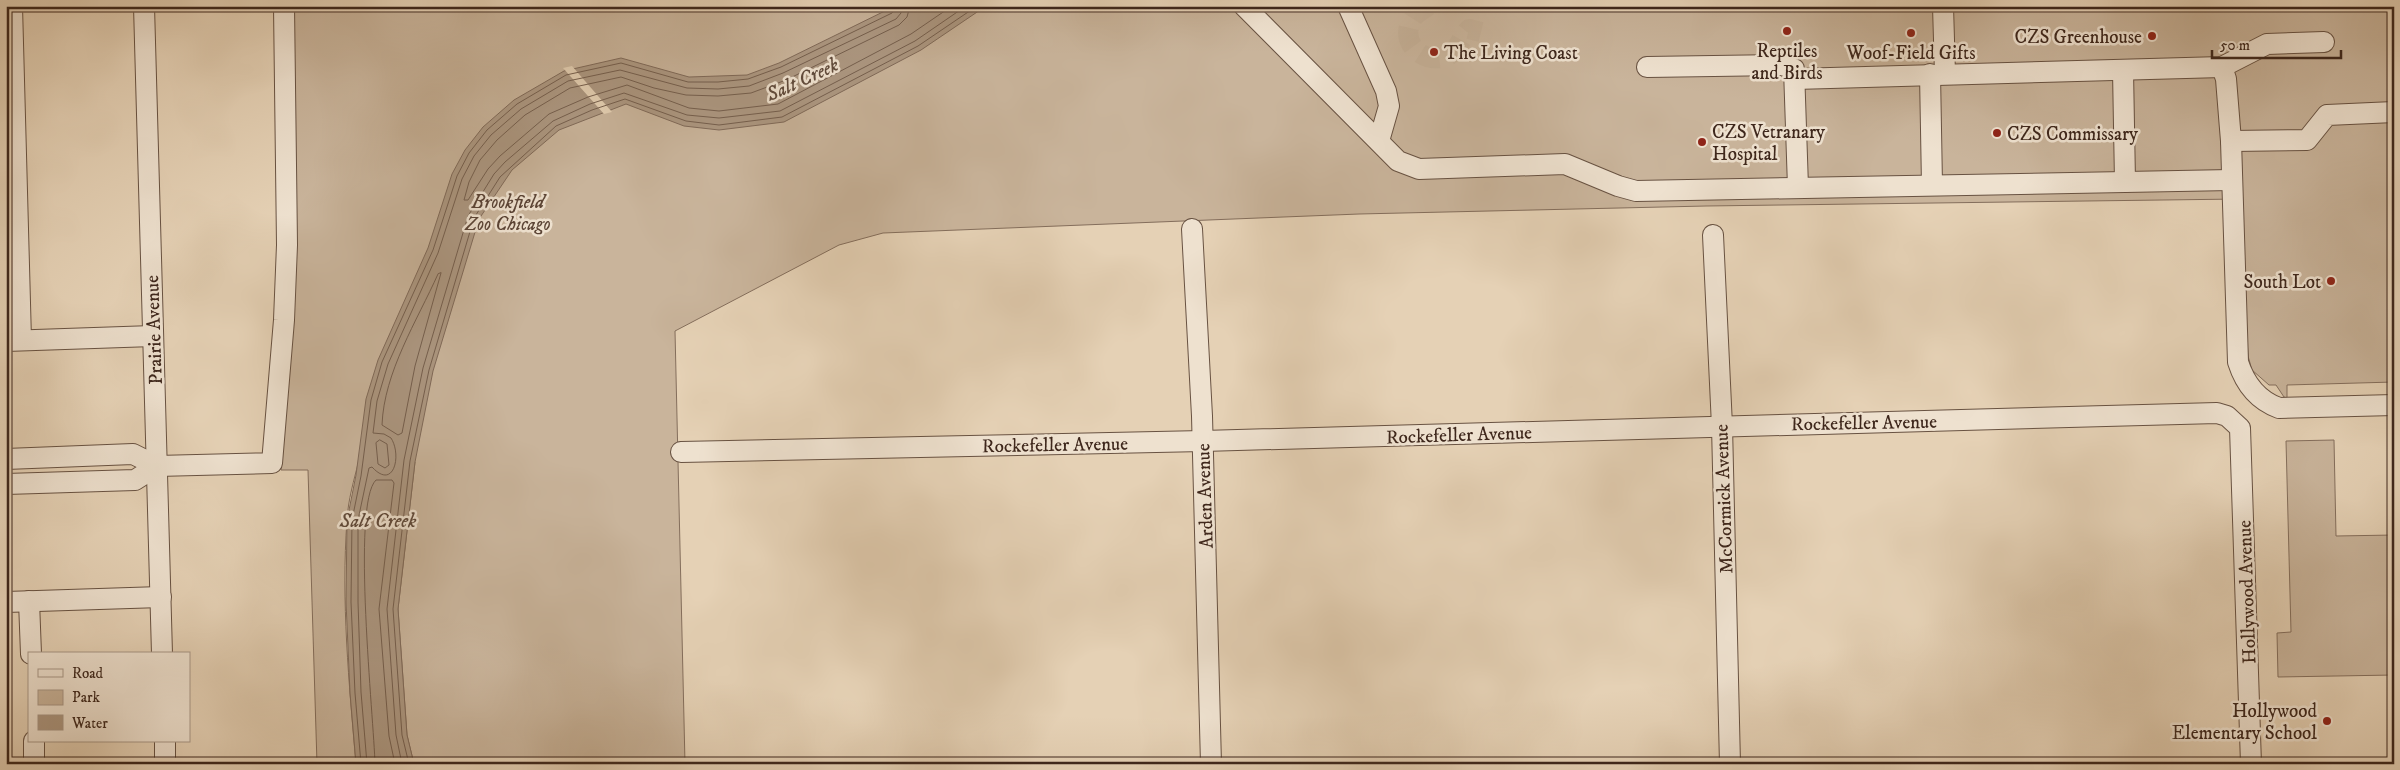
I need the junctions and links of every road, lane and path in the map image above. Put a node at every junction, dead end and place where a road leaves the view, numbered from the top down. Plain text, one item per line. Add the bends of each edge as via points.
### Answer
1 (12, 6) edge
2 (144, 6) edge
3 (284, 6) edge
4 (1244, 6) edge
5 (1348, 6) edge
6 (1943, 6) edge
7 (2324, 42) dead end
8 (1647, 67) dead end
9 (2222, 67) junction
10 (2123, 70) junction
11 (1938, 74) junction
12 (1795, 79) junction
13 (2394, 112) edge
14 (1379, 141) junction
15 (2231, 141) junction
16 (2231, 180) junction
17 (2125, 182) junction
18 (1932, 185) junction
19 (1798, 187) junction
20 (1192, 229) dead end
21 (1713, 235) dead end
22 (153, 336) junction
23 (14, 341) edge
24 (2394, 405) edge
25 (2236, 421) joint
26 (1722, 426) junction
27 (1202, 441) junction
28 (681, 452) dead end
29 (6, 459) edge
30 (157, 466) junction
31 (6, 484) edge
32 (160, 597) junction
33 (29, 601) junction
34 (6, 602) edge
35 (31, 652) edge
36 (162, 652) edge
37 (34, 742) edge
38 (165, 742) edge
39 (34, 764) edge
40 (166, 764) edge
41 (1211, 764) edge
42 (1730, 764) edge
43 (2251, 764) edge

1 - 23 street
2 - 22 street, Prairie Avenue
3 - 30 street via 287,245 272,463
4 - 14 street
5 - 14 street via 1386,91 1389,106
6 - 11 street
7 - 9 street via 2267,44
8 - 12 street via 1782,65 1794,69
9 - 10 street
9 - 15 street via 2226,79
10 - 11 street
10 - 17 street
11 - 12 street
11 - 18 street
12 - 19 street
13 - 15 street via 2327,115 2307,140
14 - 19 street via 1398,161 1419,169 1553,162 1636,190
15 - 16 street
16 - 17 street
16 - 24 street via 2238,362 2248,386 2266,404 2279,408
17 - 18 street
18 - 19 street
20 - 27 street, Arden Avenue
21 - 26 street, McCormick Avenue
22 - 23 street
22 - 30 street, Prairie Avenue
25 - 26 street, Rockefeller Avenue via 2217,413
25 - 43 street, Hollywood Avenue via 2241,435
26 - 27 street, Rockefeller Avenue
26 - 42 street, McCormick Avenue
27 - 28 street, Rockefeller Avenue
27 - 41 street, Arden Avenue
29 - 30 street via 133,454
30 - 31 street via 134,480
30 - 32 street, Prairie Avenue
32 - 33 street
32 - 36 street, Prairie Avenue
33 - 34 street
33 - 35 street
37 - 39 street
38 - 40 street

